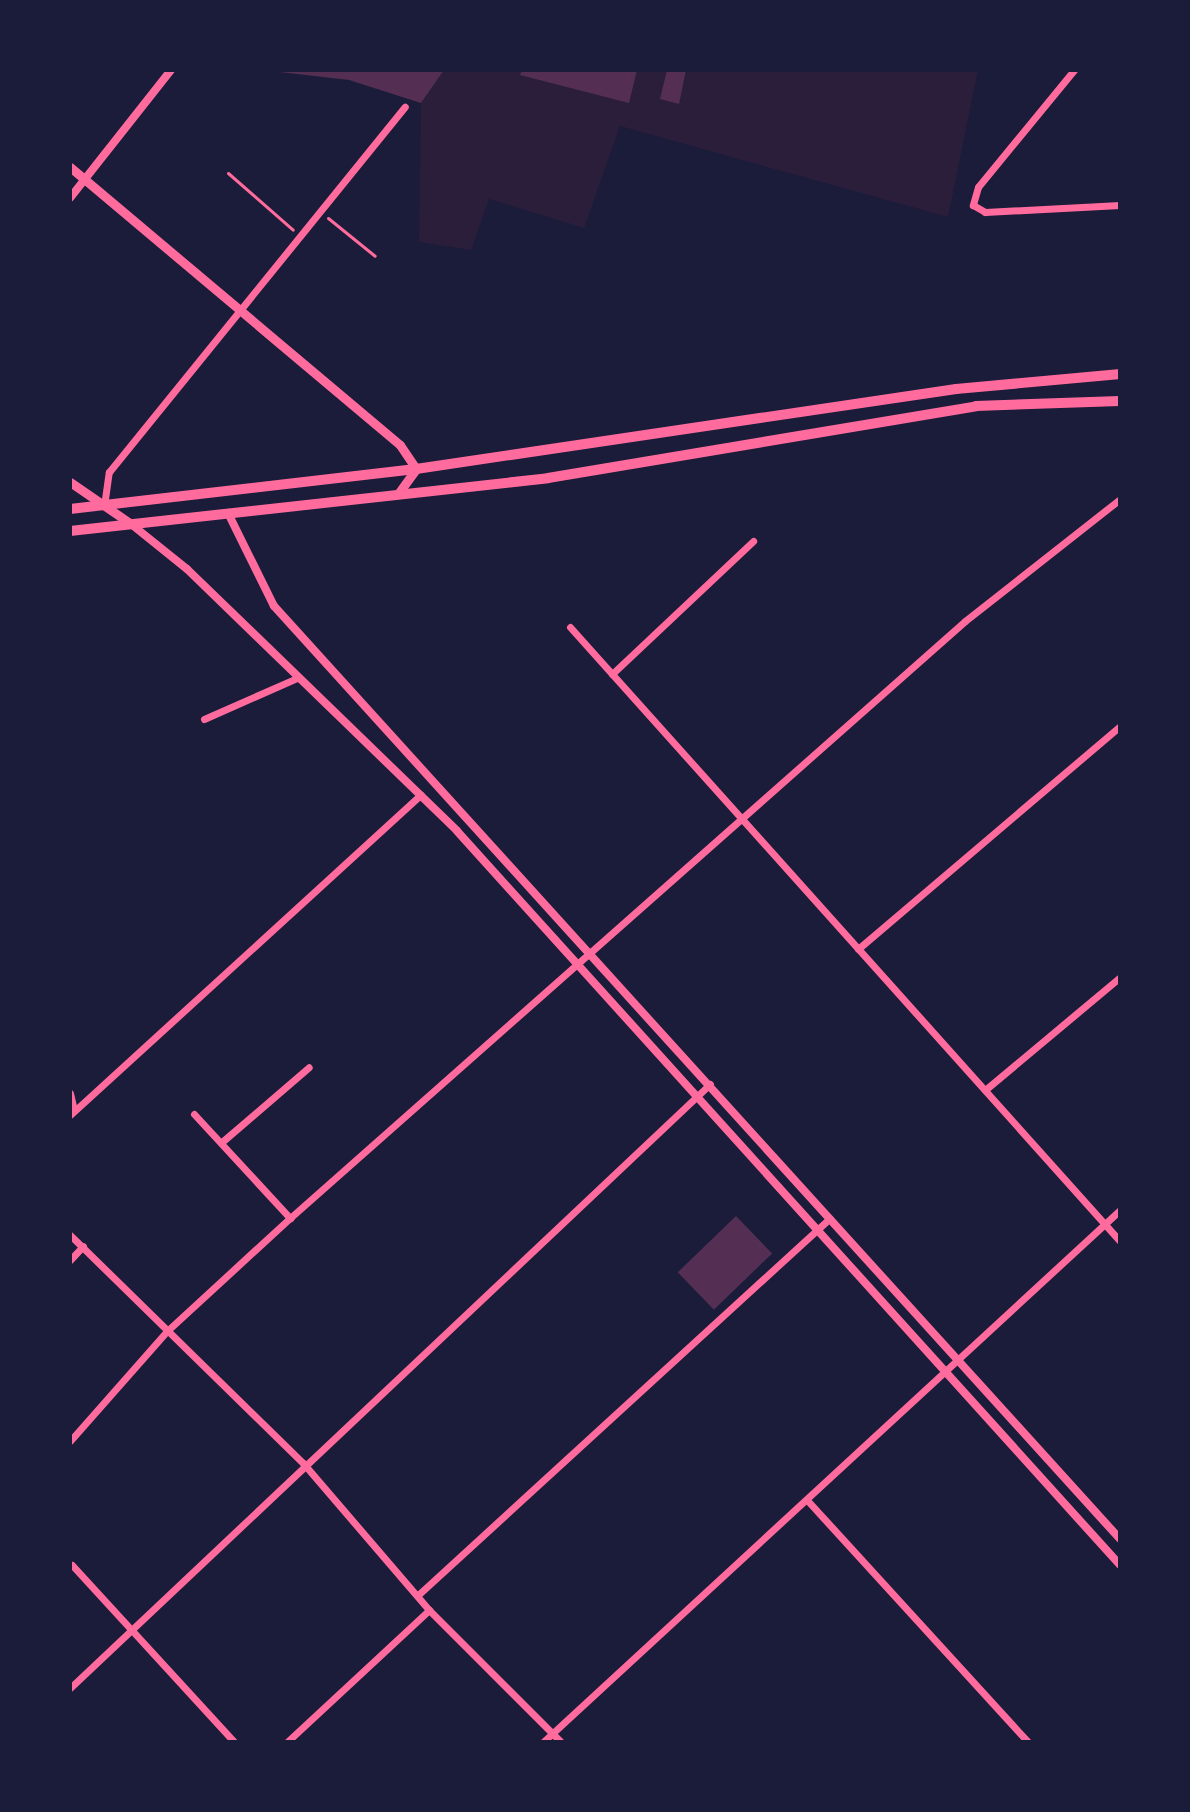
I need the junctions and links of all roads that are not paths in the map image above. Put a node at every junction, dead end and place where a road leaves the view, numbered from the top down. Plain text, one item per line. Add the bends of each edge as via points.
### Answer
1 (171, 70) edge
2 (1074, 70) edge
3 (405, 107) dead end
4 (70, 167) edge
5 (85, 179) junction
6 (70, 198) edge
7 (1120, 205) edge
8 (239, 303) junction
9 (1120, 374) edge
10 (1120, 401) edge
11 (416, 469) junction
12 (70, 482) edge
13 (398, 494) junction
14 (1120, 499) edge
15 (104, 506) junction
16 (70, 509) edge
17 (228, 513) junction
18 (131, 524) junction
19 (70, 531) edge
20 (753, 541) dead end
21 (570, 627) dead end
22 (612, 674) junction
23 (297, 678) junction
24 (204, 719) dead end
25 (1120, 726) edge
26 (421, 795) junction
27 (739, 816) junction
28 (858, 949) junction
29 (592, 952) junction
30 (575, 966) junction
31 (1120, 977) edge
32 (309, 1067) dead end
33 (710, 1084) junction
34 (985, 1090) junction
35 (70, 1093) edge
36 (694, 1098) junction
37 (72, 1113) edge
38 (194, 1114) dead end
39 (223, 1141) junction
40 (1120, 1210) edge
41 (290, 1218) junction
42 (830, 1218) junction
43 (1104, 1224) junction
44 (814, 1233) junction
45 (70, 1235) edge
46 (1120, 1241) edge
47 (83, 1246) junction
48 (70, 1260) edge
49 (167, 1331) junction
50 (959, 1361) junction
51 (944, 1374) junction
52 (70, 1441) edge
53 (303, 1463) junction
54 (807, 1500) junction
55 (1120, 1539) edge
56 (72, 1565) dead end
57 (1120, 1565) edge
58 (418, 1595) junction
59 (429, 1610) junction
60 (133, 1626) junction
61 (70, 1688) edge
62 (552, 1733) junction
63 (234, 1742) edge
64 (287, 1742) edge
65 (543, 1742) edge
66 (561, 1742) edge
67 (1028, 1742) edge

1 - 5 street
2 - 7 street via 972,202 985,212
3 - 8 street
4 - 5 main road
5 - 6 street
5 - 8 main road
8 - 11 main road via 400,445
8 - 15 street via 109,472
9 - 11 main road via 956,389
10 - 13 main road via 976,406 692,457
11 - 13 main road
11 - 15 main road
12 - 15 main road
13 - 17 main road
14 - 27 street via 965,621
15 - 16 main road
15 - 18 main road
17 - 18 main road
17 - 29 street via 274,606
18 - 19 main road
18 - 23 street
20 - 22 street
21 - 22 street
22 - 27 street
23 - 24 street
23 - 26 street
25 - 28 street
26 - 30 street
26 - 37 street
27 - 28 street
27 - 29 street
28 - 34 street
29 - 30 street
29 - 33 street
30 - 36 street
30 - 41 street
31 - 34 street
32 - 39 street
33 - 36 street
33 - 42 street
34 - 43 street
35 - 37 street
36 - 44 street
36 - 53 street
38 - 39 street
39 - 41 street
40 - 43 street
41 - 49 street
42 - 44 street
42 - 50 street
43 - 46 street
43 - 50 street
44 - 51 street
44 - 58 street
45 - 47 street
47 - 48 street
47 - 49 street
49 - 52 street
49 - 53 street
50 - 51 street
50 - 55 street
51 - 54 street
51 - 57 street
53 - 58 street
53 - 60 street
54 - 62 street
54 - 67 street
56 - 60 street
58 - 59 street
59 - 62 street
59 - 64 street
60 - 61 street
60 - 63 street
62 - 65 street
62 - 66 street

